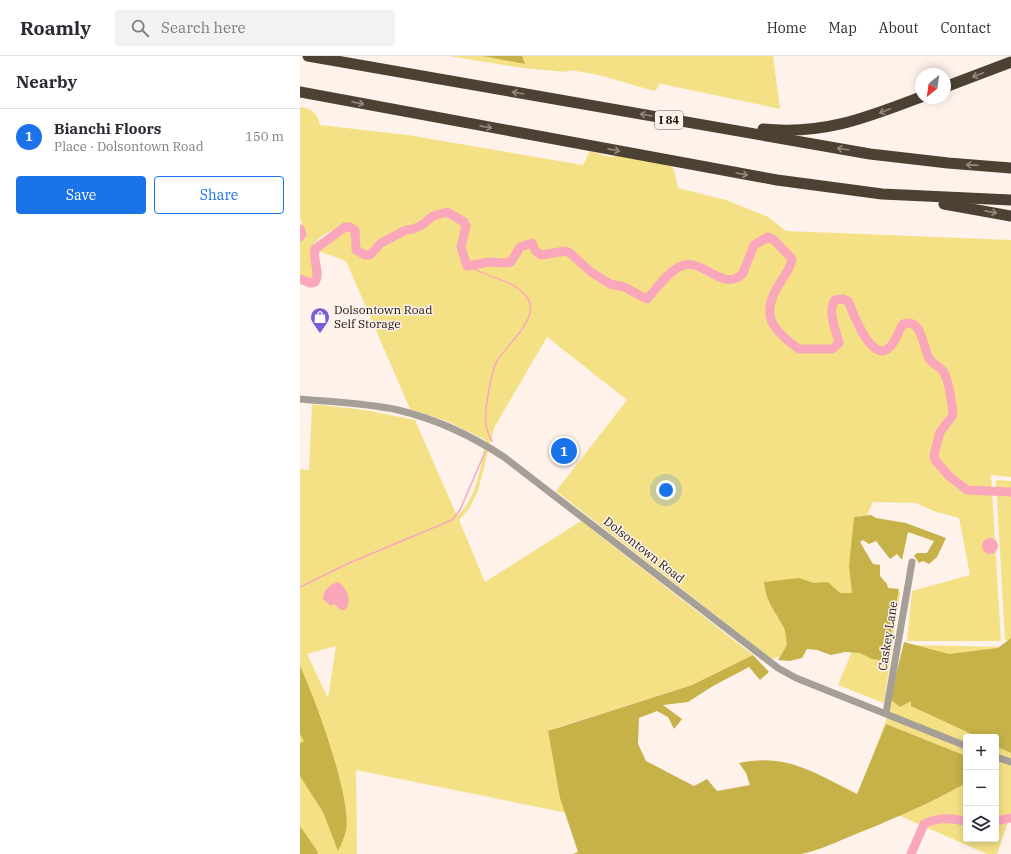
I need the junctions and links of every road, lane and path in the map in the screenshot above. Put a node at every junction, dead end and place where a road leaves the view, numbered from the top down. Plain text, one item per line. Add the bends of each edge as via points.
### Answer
1 (308, 56) edge
2 (1011, 62) edge
3 (951, 85) edge
4 (300, 92) edge
5 (915, 99) edge
6 (684, 122) junction
7 (1011, 168) edge
8 (870, 192) junction
9 (1011, 200) edge
10 (1011, 216) edge
11 (300, 399) edge
12 (912, 562) dead end
13 (886, 713) junction
14 (963, 745) edge
15 (999, 758) edge
16 (1011, 762) edge

6 -> 1 highway, I 84
2 -> 3 highway
4 -> 8 highway via 777,180
5 -> 6 highway via 853,122 821,128 779,130 706,121
7 -> 6 highway, I 84 via 948,164 877,155
8 - 9 highway
8 -> 10 highway
11 - 13 street, Dolsontown Road via 398,410 433,421 482,442 778,668 796,678
12 - 13 street, Caskey Lane
13 - 14 street, Dolsontown Road
15 - 16 street

